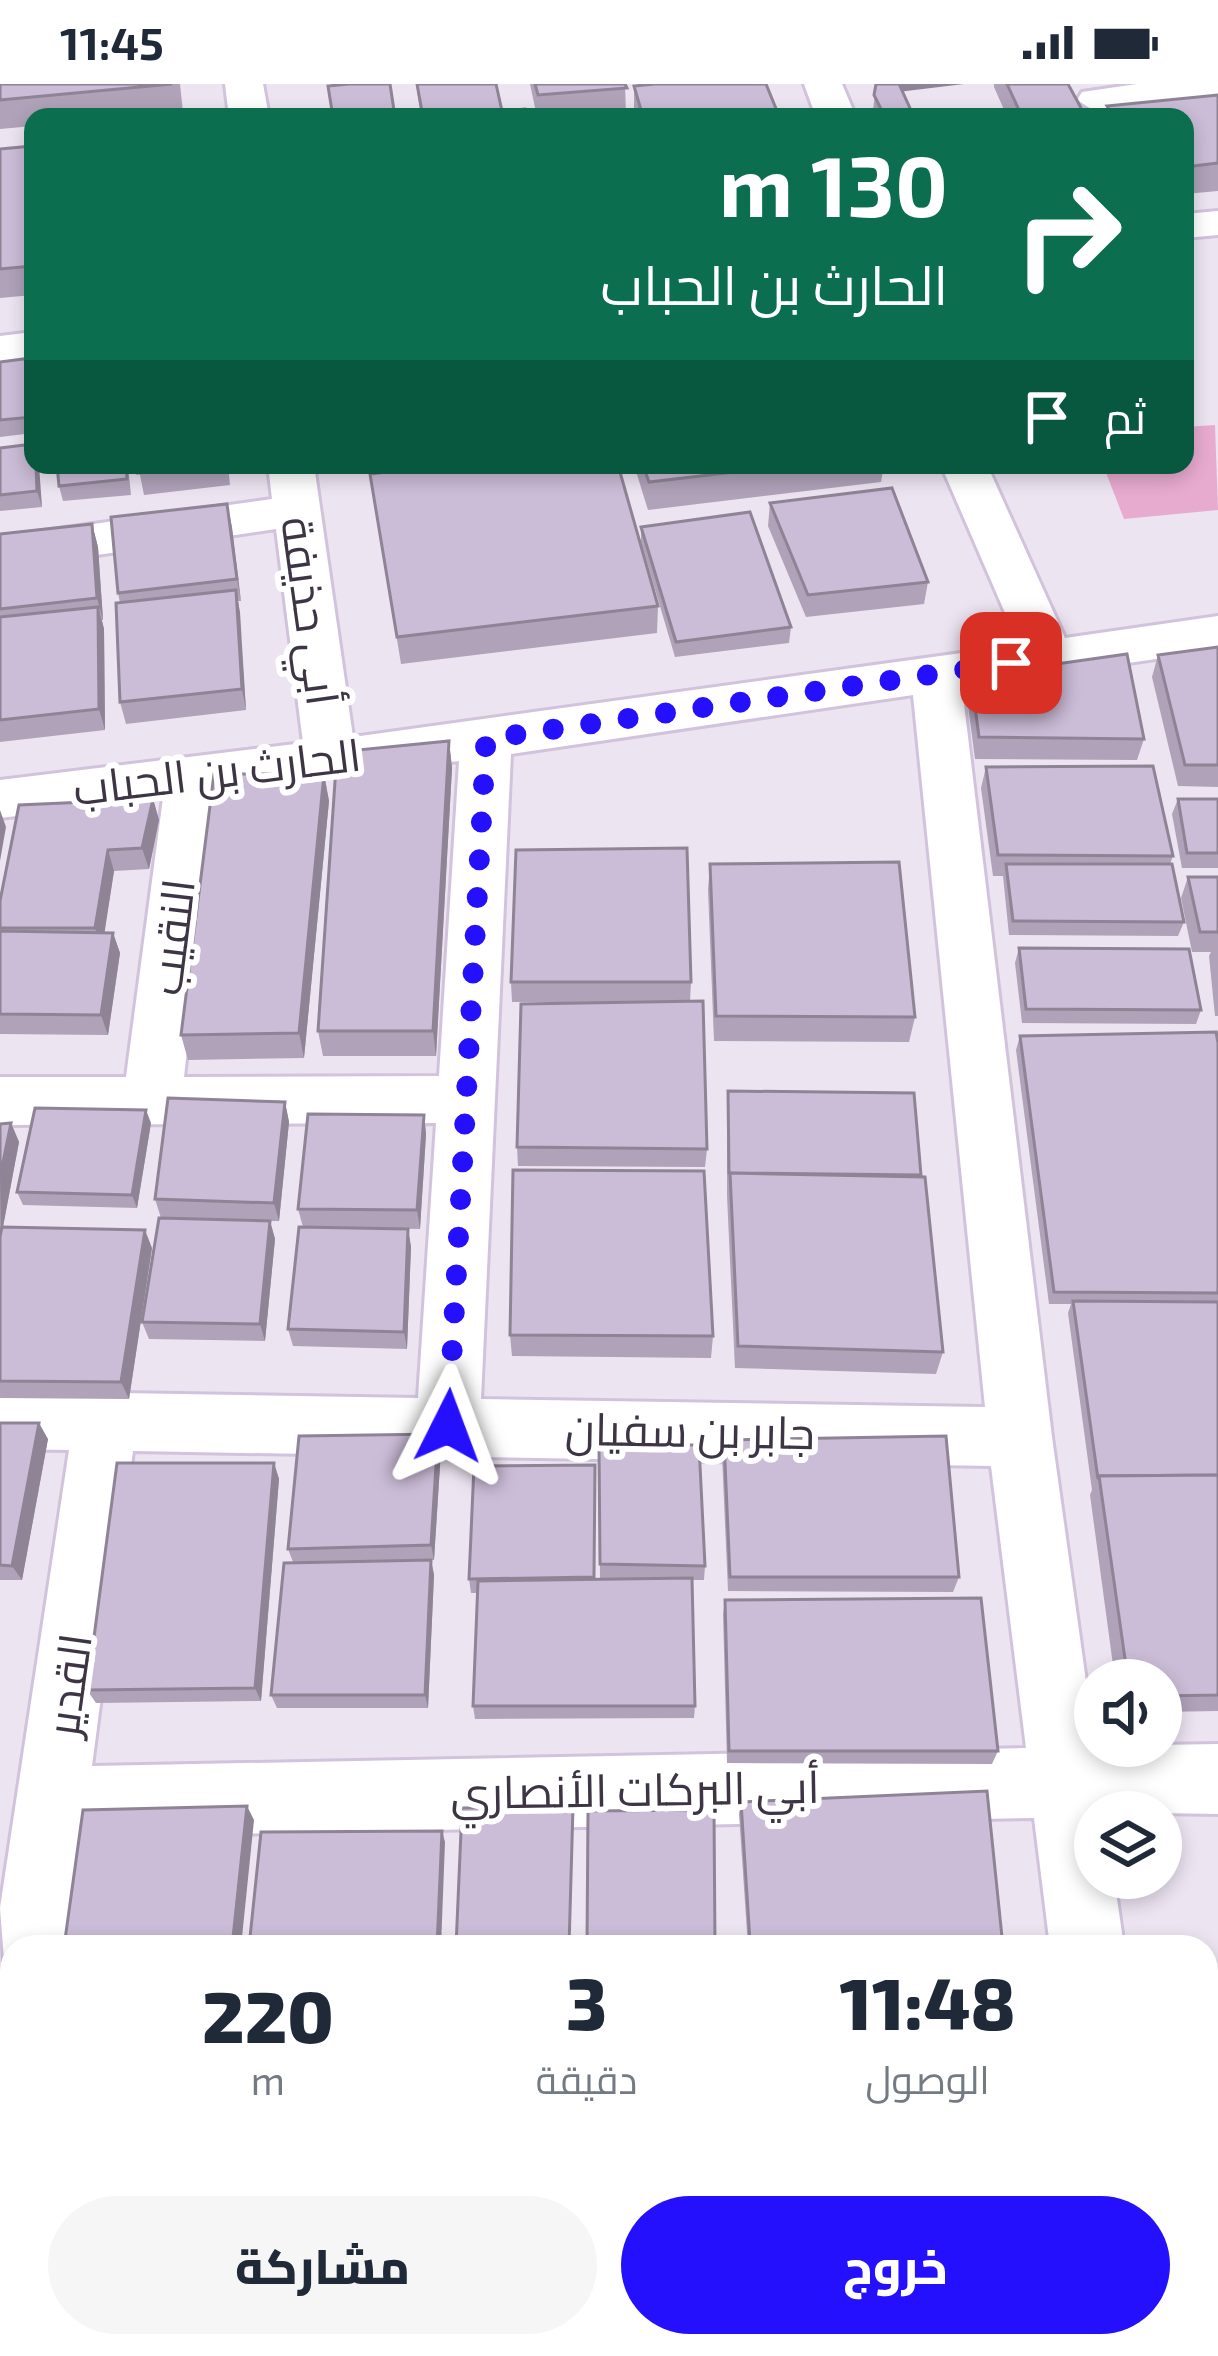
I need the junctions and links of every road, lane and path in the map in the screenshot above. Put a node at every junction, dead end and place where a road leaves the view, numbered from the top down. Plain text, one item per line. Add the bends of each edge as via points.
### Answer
1 (1209, 86) edge
2 (1097, 100) edge
3 (968, 474) edge
4 (294, 488) edge
5 (0, 553) edge
6 (1218, 633) edge
7 (1049, 658) junction
8 (937, 674) junction
9 (486, 739) junction
10 (330, 757) junction
11 (192, 775) junction
12 (0, 800) edge
13 (466, 1099) junction
14 (152, 1100) junction
15 (0, 1101) edge
16 (0, 1420) edge
17 (105, 1422) junction
18 (448, 1426) junction
19 (1020, 1437) junction
20 (1218, 1780) edge
21 (1066, 1782) junction
22 (53, 1802) junction
23 (33, 1935) edge
24 (1086, 1935) edge

1 - 2 street
3 - 7 street
4 - 5 street
4 - 10 street, أبي حذيفة
6 - 7 street, الحارث بن الحباب
7 - 8 street, الحارث بن الحباب
8 - 9 street, الحارث بن الحباب
8 - 19 street
9 - 10 street, الحارث بن الحباب
9 - 13 street
10 - 11 street, الحارث بن الحباب
11 - 12 street, الحارث بن الحباب
11 - 14 street, النقيب
13 - 14 street
13 - 18 street
14 - 15 street
16 - 17 street, جابر بن سفيان
17 - 18 street, جابر بن سفيان
17 - 22 street, القدير
18 - 19 street, جابر بن سفيان
19 - 21 street
20 - 21 street, أبي البركات الأنصاري
21 - 22 street, أبي البركات الأنصاري
21 - 24 street
22 - 23 street, القدير

